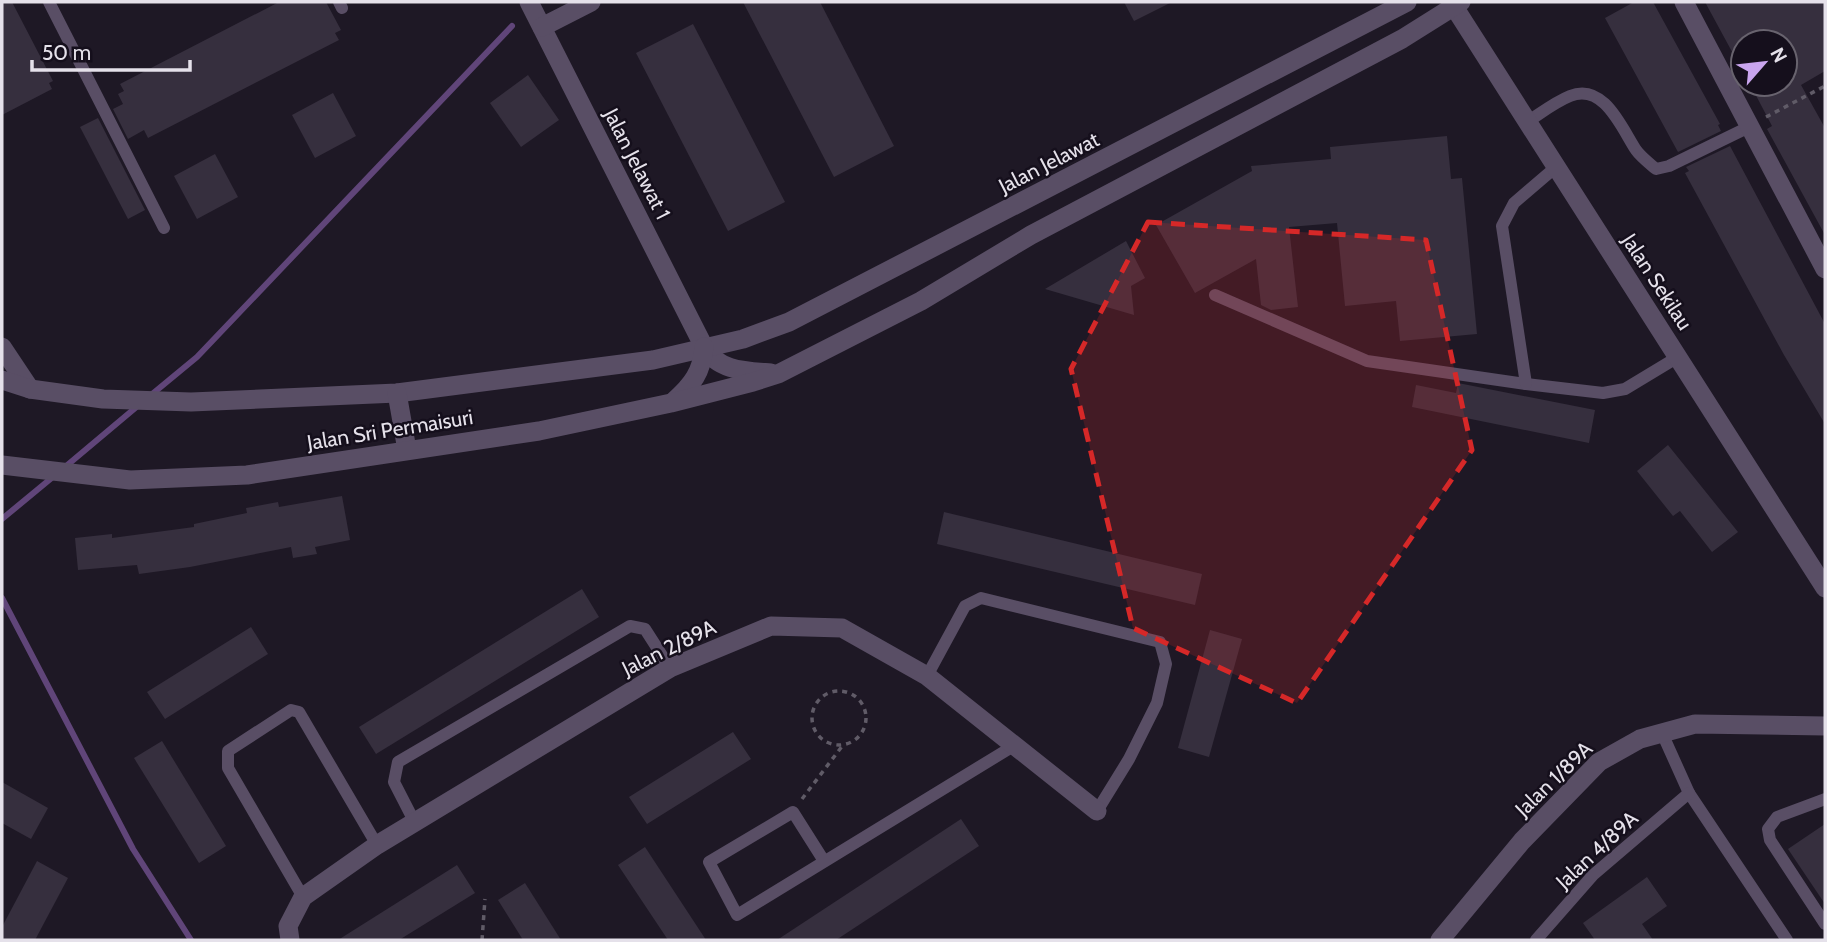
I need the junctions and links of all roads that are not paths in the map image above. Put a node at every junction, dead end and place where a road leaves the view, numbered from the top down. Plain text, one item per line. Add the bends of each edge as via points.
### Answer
1 (49, 2) edge
2 (529, 2) edge
3 (592, 2) edge
4 (1407, 2) edge
5 (1684, 2) edge
6 (1455, 4) edge
7 (542, 27) junction
8 (1527, 122) junction
9 (1749, 127) junction
10 (1556, 167) junction
11 (163, 228) dead end
12 (1825, 269) edge
13 (1215, 295) dead end
14 (2, 346) edge
15 (705, 347) junction
16 (1678, 357) junction
17 (778, 374) junction
18 (2, 380) edge
19 (1526, 384) junction
20 (30, 389) junction
21 (397, 393) junction
22 (671, 404) junction
23 (407, 450) junction
24 (2, 465) edge
25 (1825, 588) edge
26 (670, 668) junction
27 (928, 676) junction
28 (1825, 726) edge
29 (1662, 733) junction
30 (1015, 745) junction
31 (1689, 793) junction
32 (1825, 799) edge
33 (1097, 811) joint
34 (414, 821) junction
35 (377, 845) junction
36 (824, 861) junction
37 (303, 897) junction
38 (1825, 924) edge
39 (290, 940) edge
40 (1440, 940) edge
41 (1536, 940) edge
42 (1787, 940) edge

1 - 11 lane
2 - 7 street, Jalan Jelawat 1
3 - 7 street
4 - 15 street, Jalan Jelawat via 789,323
5 - 9 street
6 - 8 street, Jalan Sekilau
6 - 17 street via 1390,46 1031,235 921,302
7 - 15 street, Jalan Jelawat 1
8 - 9 lane via 1571,95 1597,98 1610,107 1638,153 1656,169
8 - 10 street, Jalan Sekilau
9 - 12 street
10 - 16 street, Jalan Sekilau
10 - 19 lane via 1514,203 1502,226
13 - 19 lane via 1367,361
14 - 20 street
15 - 17 street via 712,359 724,366
15 - 21 street, Jalan Sri Permaisuri via 653,360
15 - 22 street via 697,376
16 - 19 lane via 1625,389 1603,393
16 - 25 street, Jalan Sekilau
17 - 22 street, Jalan Sri Permaisuri
18 - 20 street, Jalan Sri Permaisuri
20 - 21 street, Jalan Sri Permaisuri via 103,400 191,402
21 - 23 street
22 - 23 street, Jalan Sri Permaisuri via 539,431
23 - 24 street, Jalan Sri Permaisuri via 247,475 130,480
26 - 27 street, Jalan 2/89A via 771,626 842,628
26 - 34 street, Jalan 2/89A
26 - 34 lane via 645,629 630,626 398,762 394,782
27 - 30 street, Jalan 2/89A
27 - 33 lane via 965,606 981,597 1160,642 1166,664 1157,703
28 - 29 street, Jalan 1/89A via 1695,723
29 - 31 lane
29 - 40 street, Jalan 1/89A via 1640,739 1600,762 1522,841
30 - 33 street, Jalan 2/89A
30 - 36 lane
31 - 41 lane, Jalan 4/89A via 1592,875
31 - 42 lane
32 - 38 lane via 1777,817 1768,829 1770,840
34 - 35 street, Jalan 2/89A
35 - 37 street, Jalan 2/89A
35 - 37 lane via 299,712 291,710 228,751 228,768
36 - 36 lane via 793,812 709,862 737,915
37 - 39 street, Jalan 2/89A via 288,926

